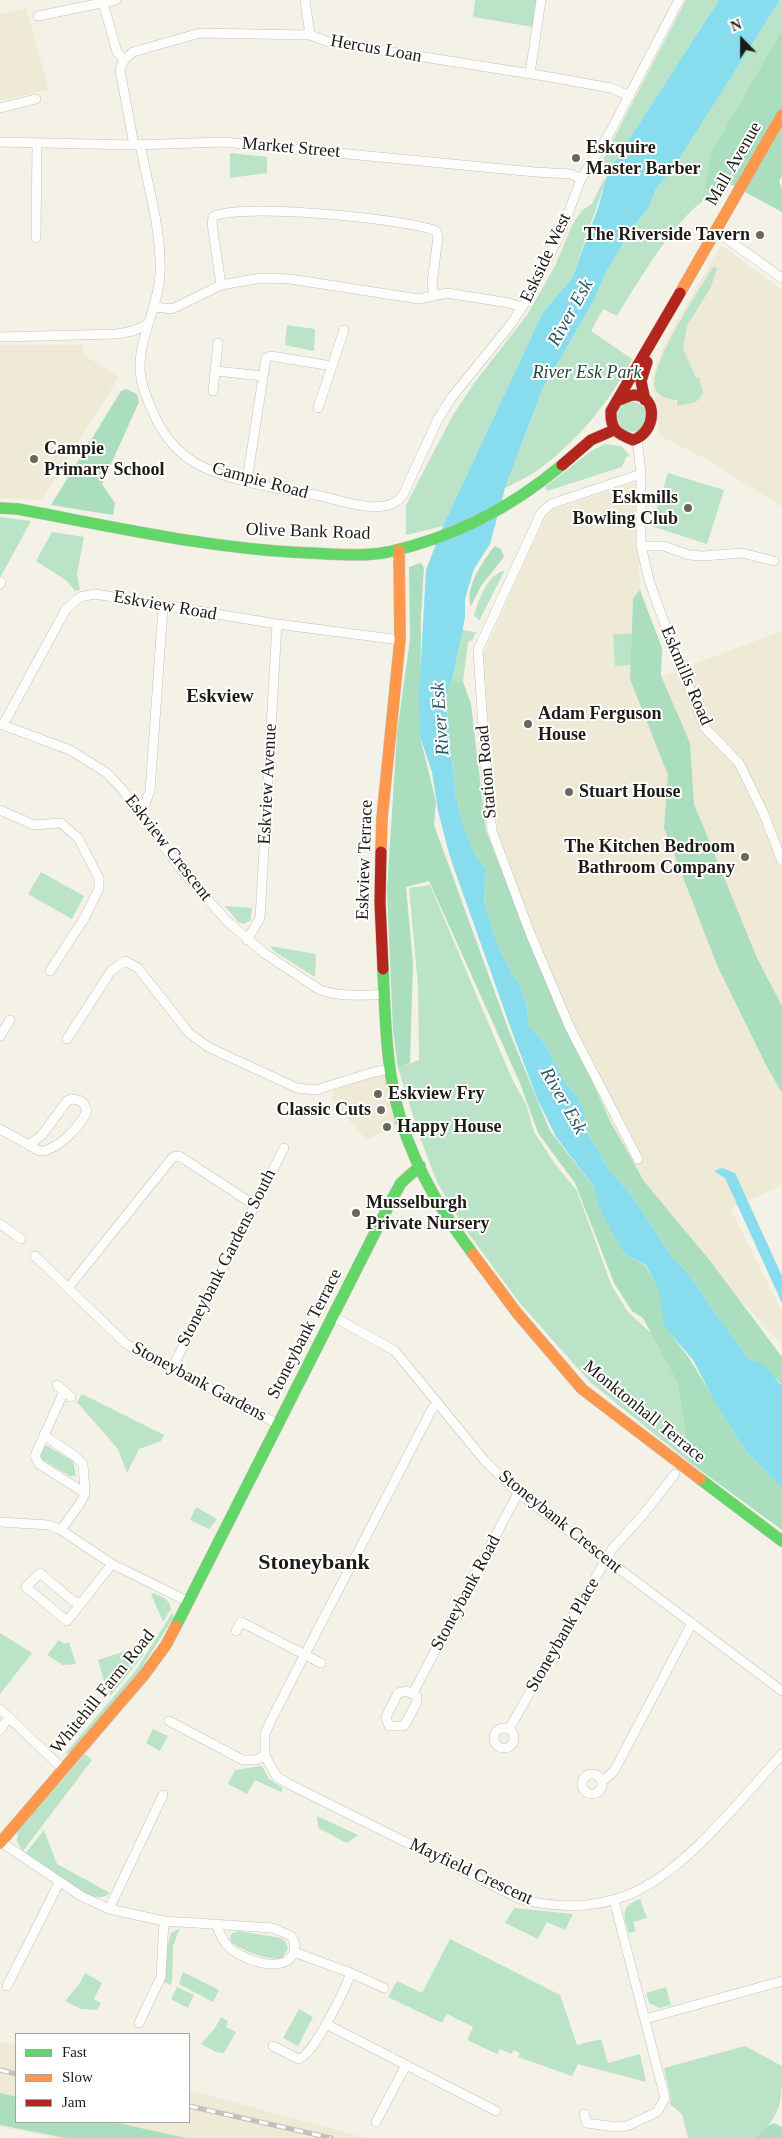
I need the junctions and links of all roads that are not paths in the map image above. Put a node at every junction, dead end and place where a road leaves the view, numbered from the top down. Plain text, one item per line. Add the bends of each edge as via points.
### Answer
1 (116, 0) edge
2 (305, 0) edge
3 (541, 0) edge
4 (680, 0) edge
5 (103, 2) junction
6 (38, 16) dead end
7 (310, 35) junction
8 (124, 60) junction
9 (530, 73) junction
10 (630, 96) junction
11 (36, 99) dead end
12 (0, 108) edge
13 (782, 116) edge
14 (0, 142) edge
15 (37, 143) junction
16 (137, 144) junction
17 (581, 179) junction
18 (716, 231) junction
19 (33, 234) dead end
20 (782, 278) edge
21 (221, 285) junction
22 (434, 296) junction
23 (155, 307) junction
24 (522, 308) junction
25 (148, 324) junction
26 (344, 330) dead end
27 (0, 337) edge
28 (655, 338) junction
29 (218, 343) dead end
30 (332, 366) junction
31 (216, 370) junction
32 (263, 376) junction
33 (214, 391) dead end
34 (619, 400) junction
35 (645, 400) junction
36 (318, 408) dead end
37 (614, 430) junction
38 (637, 438) junction
39 (641, 474) junction
40 (247, 480) junction
41 (395, 504) joint
42 (0, 508) edge
43 (641, 546) junction
44 (399, 550) junction
45 (774, 561) dead end
46 (163, 607) junction
47 (277, 624) junction
48 (400, 640) junction
49 (1, 725) edge
50 (0, 810) edge
51 (139, 811) junction
52 (782, 861) edge
53 (247, 940) junction
54 (50, 971) dead end
55 (384, 994) junction
56 (10, 1020) dead end
57 (0, 1036) edge
58 (67, 1039) dead end
59 (391, 1069) junction
60 (0, 1129) edge
61 (29, 1145) junction
62 (284, 1148) dead end
63 (638, 1158) dead end
64 (420, 1166) junction
65 (253, 1204) junction
66 (0, 1224) edge
67 (21, 1239) dead end
68 (35, 1256) dead end
69 (68, 1288) junction
70 (334, 1317) junction
71 (172, 1368) junction
72 (64, 1391) dead end
73 (437, 1404) junction
74 (278, 1424) junction
75 (44, 1435) junction
76 (675, 1474) dead end
77 (85, 1493) junction
78 (518, 1493) junction
79 (0, 1522) edge
80 (228, 1524) joint
81 (61, 1530) junction
82 (782, 1541) edge
83 (606, 1561) junction
84 (112, 1564) junction
85 (189, 1602) junction
86 (81, 1604) junction
87 (692, 1623) junction
88 (236, 1631) dead end
89 (304, 1654) junction
90 (321, 1663) dead end
91 (782, 1691) edge
92 (413, 1693) dead end
93 (0, 1709) edge
94 (9, 1716) junction
95 (169, 1722) dead end
96 (509, 1729) dead end
97 (0, 1730) edge
98 (782, 1754) edge
99 (265, 1756) junction
100 (63, 1769) junction
101 (603, 1781) dead end
102 (163, 1795) dead end
103 (0, 1843) edge
104 (59, 1883) junction
105 (614, 1900) junction
106 (109, 1909) junction
107 (164, 1921) junction
108 (216, 1924) junction
109 (294, 1952) junction
110 (351, 1973) junction
111 (782, 1981) edge
112 (7, 1986) dead end
113 (384, 1988) dead end
114 (645, 2019) junction
115 (139, 2023) dead end
116 (326, 2024) junction
117 (273, 2046) dead end
118 (406, 2065) junction
119 (496, 2110) dead end
120 (376, 2122) dead end
121 (584, 2122) dead end

1 - 5 street
2 - 7 street
3 - 9 street
4 - 10 street, Eskside West
5 - 6 street
5 - 8 street via 117,52
7 - 8 street, Hercus Loan via 200,33 133,52
7 - 9 street, Hercus Loan via 329,42
8 - 16 street, Campie Road via 120,70
9 - 10 street, Hercus Loan via 611,88
10 - 17 street, Eskside West
11 - 12 street
13 - 18 main road, Mall Avenue
14 - 15 street, Market Street
15 - 16 street, Market Street
15 - 19 street
16 - 17 street, Market Street via 232,143 570,174
16 - 23 street, Campie Road via 157,233 160,275
17 - 24 street, Eskside West via 562,230
18 - 20 street
18 - 28 main road, Mall Avenue
21 - 22 street via 261,278 290,279 419,299
21 - 22 street via 213,217 242,212 296,212 389,222 436,231
21 - 23 street via 172,308
22 - 24 street via 447,293 510,303
23 - 25 street, Campie Road
24 - 41 street, Eskside West via 452,397 403,495
25 - 27 street via 133,332 117,334
25 - 40 street, Campie Road via 140,367 147,398 170,442 188,459 213,471
26 - 30 street
28 - 34 main road
28 - 35 main road via 641,382
29 - 31 street
30 - 32 street via 271,356 266,358
30 - 36 street
31 - 32 street
31 - 33 street
32 - 40 street
34 - 35 main road via 632,396
34 - 37 main road via 610,417
35 - 38 main road via 653,418 649,430
37 - 38 main road via 624,437
37 - 44 main road, Olive Bank Road via 578,450 539,484 480,520
38 - 39 street
39 - 43 street, Eskmills Road
39 - 63 street, Station Road via 546,508 525,546 478,650 492,831 570,1028
40 - 41 street, Campie Road via 364,505
42 - 44 main road, Olive Bank Road via 213,545 350,554
43 - 45 street via 664,546 703,556 742,553
43 - 52 street, Eskmills Road via 648,580 705,728 739,763
44 - 48 main road, Eskview Terrace
46 - 47 street, Eskview Road
46 - 49 street, Eskview Road via 95,594 73,601
46 - 51 street via 150,791
47 - 48 street, Eskview Road
47 - 53 street, Eskview Avenue via 260,918
48 - 55 main road, Eskview Terrace via 382,818 380,902
49 - 51 street, Eskview Crescent via 70,750 90,761 117,783
50 - 54 street via 34,826 61,823 66,826 78,838 99,878 99,888 85,917
51 - 53 street, Eskview Crescent via 182,871
53 - 55 street, Eskview Crescent via 320,990 346,996
55 - 59 main road, Eskview Terrace
56 - 57 street
58 - 59 street via 112,971 125,961 138,968 189,1033 208,1047 297,1088 316,1090
59 - 64 main road, Eskview Terrace via 402,1121
60 - 61 street
61 - 61 street via 47,1151 65,1138 85,1116 84,1102 78,1099 67,1101 42,1135
62 - 65 street, Stoneybank Gardens South
64 - 70 main road, Stoneybank Terrace via 401,1183
64 - 82 main road, Monktonhall Terrace via 430,1190 454,1229 517,1313 582,1389
65 - 69 street via 179,1156 173,1157
65 - 71 street, Stoneybank Gardens South
66 - 67 street
68 - 69 street, Stoneybank Gardens
69 - 71 street, Stoneybank Gardens via 126,1344
70 - 73 street, Stoneybank Crescent via 395,1351
70 - 74 main road, Stoneybank Terrace
71 - 74 street, Stoneybank Gardens
72 - 75 street
73 - 78 street, Stoneybank Crescent via 485,1461
73 - 89 street
74 - 80 main road, Stoneybank Terrace
75 - 77 street via 83,1464
75 - 77 street via 35,1456 39,1464
76 - 83 street, Stoneybank Place via 612,1549
77 - 81 street
78 - 83 street, Stoneybank Crescent
78 - 92 street, Stoneybank Road
79 - 81 street via 49,1525
80 - 85 main road, Whitehill Farm Road
81 - 84 street
83 - 87 street, Stoneybank Crescent
83 - 96 street, Stoneybank Place
84 - 85 street
84 - 86 street
85 - 100 main road, Whitehill Farm Road via 166,1645 144,1675
86 - 86 street via 67,1621 26,1587 40,1573
87 - 91 street, Stoneybank Crescent
87 - 101 street via 614,1771
88 - 89 street via 241,1622
89 - 90 street
89 - 99 street via 265,1734
93 - 94 street
94 - 97 street
94 - 100 street
95 - 99 street via 243,1760
98 - 105 street, Mayfield Crescent via 699,1844 643,1888
99 - 105 street, Mayfield Crescent via 278,1777 289,1784 520,1899 538,1904 578,1906
100 - 103 main road, Whitehill Farm Road
102 - 106 street
103 - 104 street
104 - 106 street via 92,1903
104 - 112 street
105 - 114 street
106 - 107 street
107 - 108 street
107 - 115 street via 160,1977
108 - 109 street via 281,1930 294,1940
108 - 109 street via 226,1944 251,1959 279,1965 290,1960
109 - 110 street
110 - 113 street
110 - 116 street
111 - 114 street
114 - 121 street via 664,2104 657,2112 627,2126
116 - 117 street via 307,2056 293,2058
116 - 118 street
118 - 119 street
118 - 120 street

